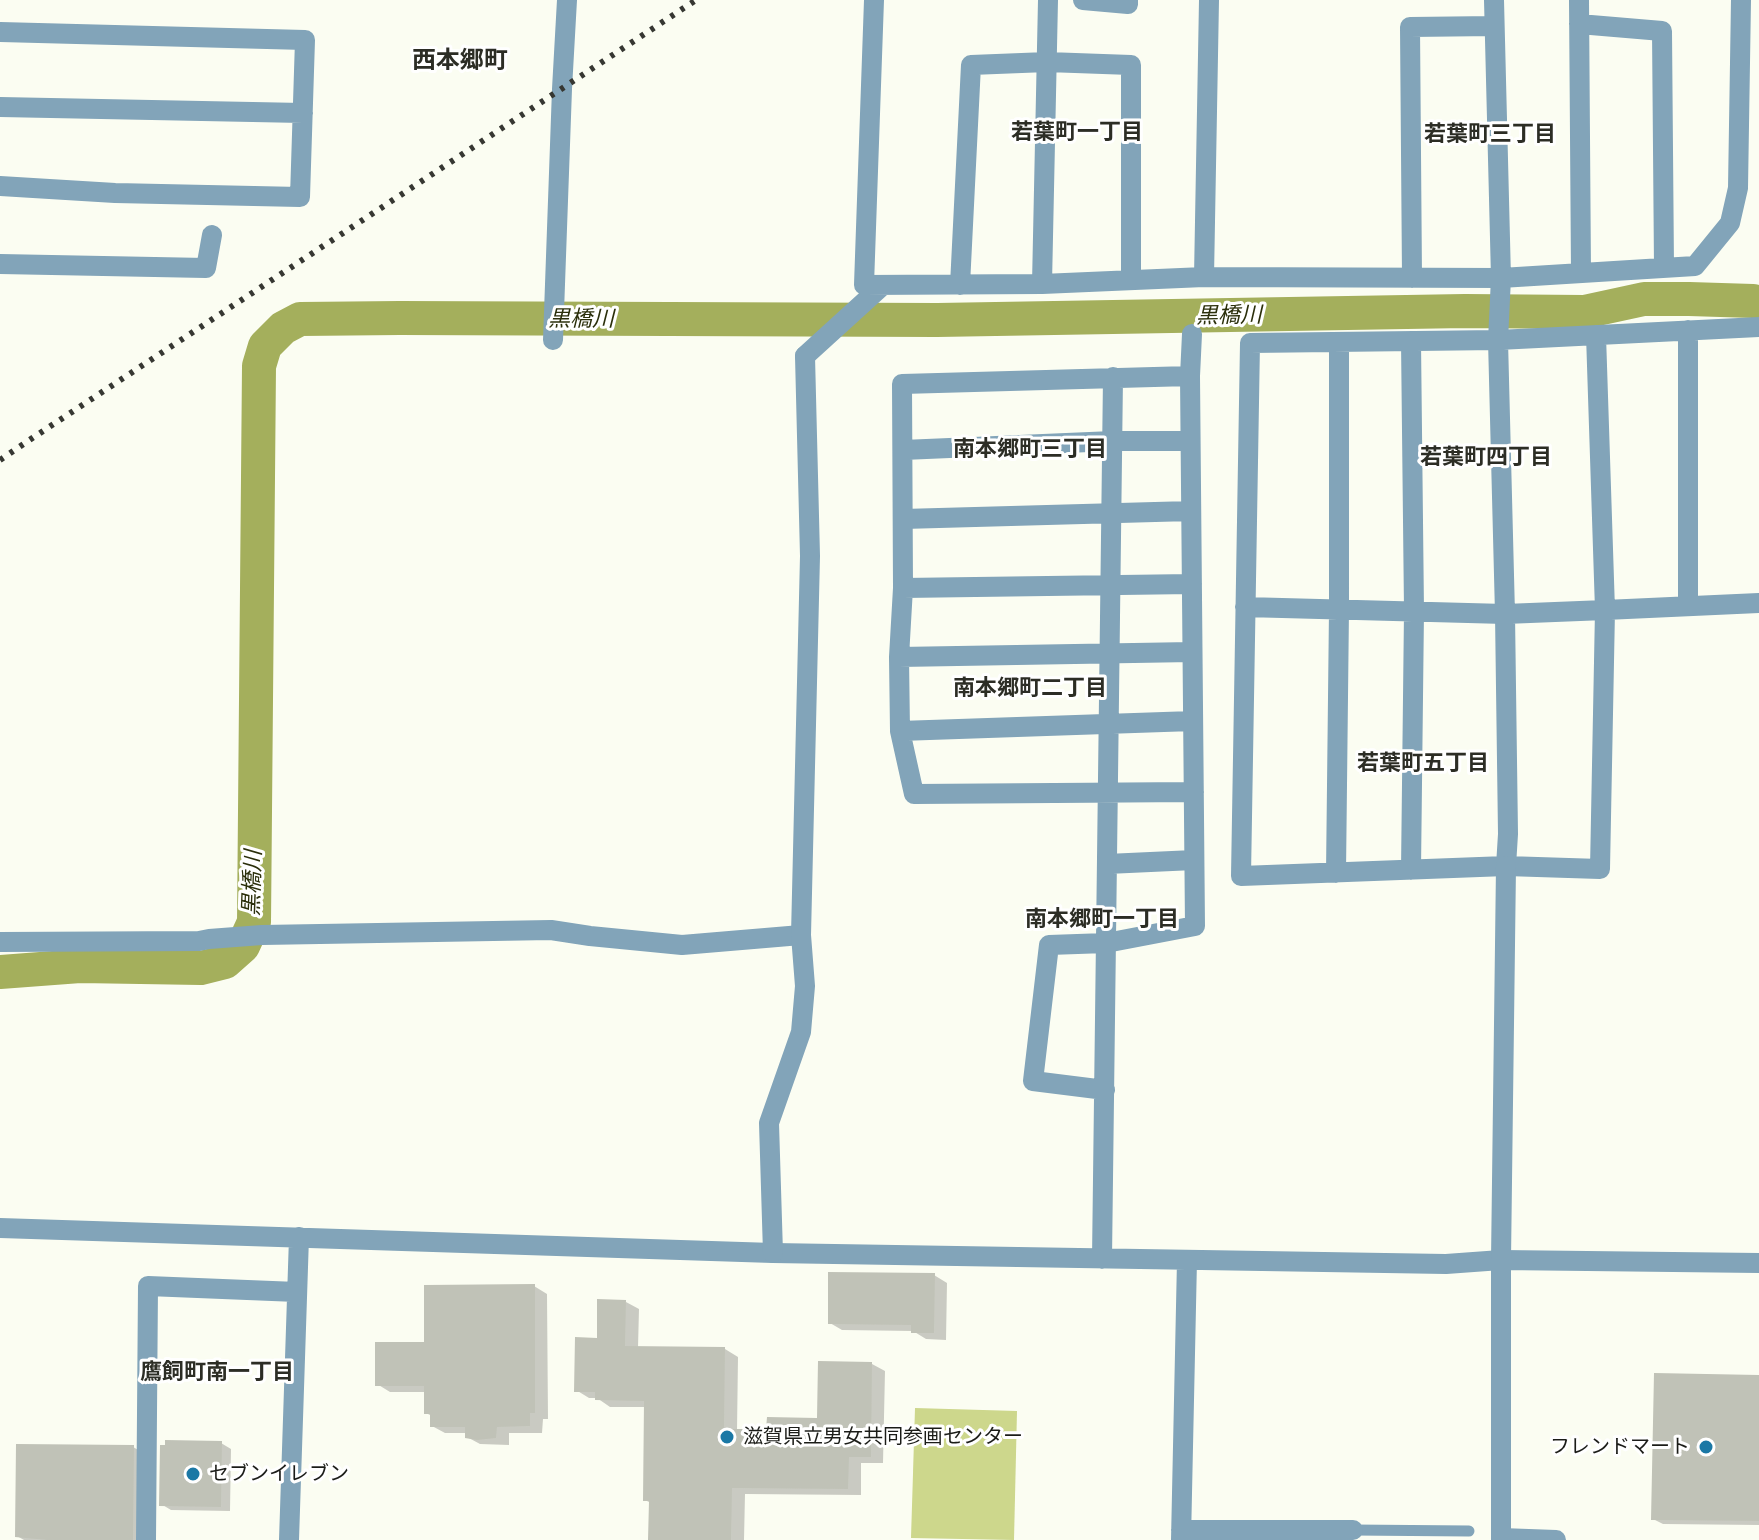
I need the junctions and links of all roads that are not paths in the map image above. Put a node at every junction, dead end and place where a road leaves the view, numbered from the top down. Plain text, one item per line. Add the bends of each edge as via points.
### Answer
1 (567, 0) edge
2 (874, 0) edge
3 (1048, 0) edge
4 (1083, 0) edge
5 (1128, 0) edge
6 (1209, 0) edge
7 (1494, 0) edge
8 (1579, 0) edge
9 (1741, 0) edge
10 (1579, 24) junction
11 (1494, 26) junction
12 (0, 32) edge
13 (1047, 62) junction
14 (0, 107) edge
15 (303, 113) junction
16 (0, 186) edge
17 (212, 235) dead end
18 (0, 264) edge
19 (1664, 268) junction
20 (1581, 273) junction
21 (1204, 277) junction
22 (1412, 278) junction
23 (1501, 278) junction
24 (1131, 280) junction
25 (1042, 284) junction
26 (883, 285) junction
27 (960, 285) junction
28 (1759, 327) edge
29 (1688, 330) junction
30 (1192, 334) dead end
31 (1596, 335) junction
32 (553, 340) dead end
33 (1498, 340) junction
34 (1411, 341) junction
35 (1339, 342) junction
36 (1190, 376) junction
37 (1113, 377) junction
38 (1113, 441) junction
39 (1190, 441) junction
40 (903, 450) junction
41 (1191, 511) junction
42 (1112, 514) junction
43 (903, 519) junction
44 (1192, 584) junction
45 (1111, 587) junction
46 (903, 588) junction
47 (1759, 603) edge
48 (1688, 606) junction
49 (1245, 607) junction
50 (1339, 609) junction
51 (1605, 610) junction
52 (1414, 611) junction
53 (1505, 614) junction
54 (1192, 652) junction
55 (1110, 654) junction
56 (899, 657) junction
57 (1193, 721) junction
58 (1109, 724) junction
59 (900, 731) junction
60 (1108, 792) junction
61 (1194, 792) junction
62 (1194, 860) junction
63 (1107, 864) junction
64 (1506, 866) junction
65 (1411, 870) junction
66 (1336, 873) junction
67 (801, 935) junction
68 (0, 942) edge
69 (1106, 943) junction
70 (1105, 1090) junction
71 (0, 1228) edge
72 (299, 1237) junction
73 (773, 1253) junction
74 (1102, 1259) junction
75 (1187, 1260) junction
76 (1501, 1260) junction
77 (1759, 1263) edge
78 (297, 1292) junction
79 (1353, 1530) joint
80 (1469, 1531) dead end
81 (1181, 1535) edge
82 (1501, 1539) edge
83 (146, 1540) edge
84 (289, 1540) edge
85 (1556, 1540) edge

1 - 32 street
2 - 26 street via 864,285
3 - 13 street
4 - 5 street
6 - 21 street
7 - 11 street
8 - 10 street
9 - 19 street via 1738,188 1730,223 1695,266
10 - 19 street via 1662,31
10 - 20 street
11 - 22 street via 1410,27
11 - 23 street
12 - 15 street via 305,40
13 - 24 street via 1131,65
13 - 25 street
13 - 27 street via 971,65
14 - 15 street
15 - 16 street via 300,197
17 - 18 street via 206,268
19 - 20 street
20 - 23 street
21 - 22 street
21 - 24 street
22 - 23 street
23 - 33 street
24 - 25 street
25 - 27 street
26 - 27 street
26 - 67 street via 805,356 810,556
28 - 29 street
29 - 31 street
29 - 48 street
30 - 36 street
31 - 33 street
31 - 51 street
33 - 34 street
33 - 53 street
34 - 35 street
34 - 52 street
35 - 49 street via 1250,343
35 - 50 street
36 - 37 street
36 - 39 street
37 - 38 street
37 - 40 street via 902,384
38 - 39 street
38 - 40 street
38 - 42 street
39 - 41 street
40 - 43 street
41 - 42 street
41 - 44 street
42 - 43 street
42 - 45 street
43 - 46 street
44 - 45 street
44 - 54 street
45 - 46 street
45 - 55 street
46 - 56 street
47 - 48 street
48 - 51 street
49 - 50 street
49 - 66 street via 1241,876
50 - 52 street
50 - 66 street
51 - 53 street
51 - 64 street via 1600,869
52 - 53 street
52 - 65 street
53 - 64 street
54 - 55 street
54 - 57 street
55 - 56 street
55 - 58 street
56 - 59 street
57 - 58 street
57 - 61 street
58 - 59 street
58 - 60 street
59 - 60 street via 914,794
60 - 61 street
60 - 63 street
61 - 62 street
62 - 63 street
62 - 69 street via 1195,926
63 - 69 street
64 - 65 street
64 - 76 street
65 - 66 street
67 - 68 street via 682,945 551,930
67 - 73 street via 801,1032 769,1123
69 - 70 street
69 - 70 street via 1049,945 1033,1081
70 - 74 street
71 - 72 street
72 - 73 street
72 - 78 street
73 - 74 street
74 - 75 street
75 - 76 street
75 - 81 street
76 - 77 street
76 - 82 street
78 - 83 street via 148,1286
78 - 84 street
79 - 80 lane
79 - 81 street
82 - 85 street

